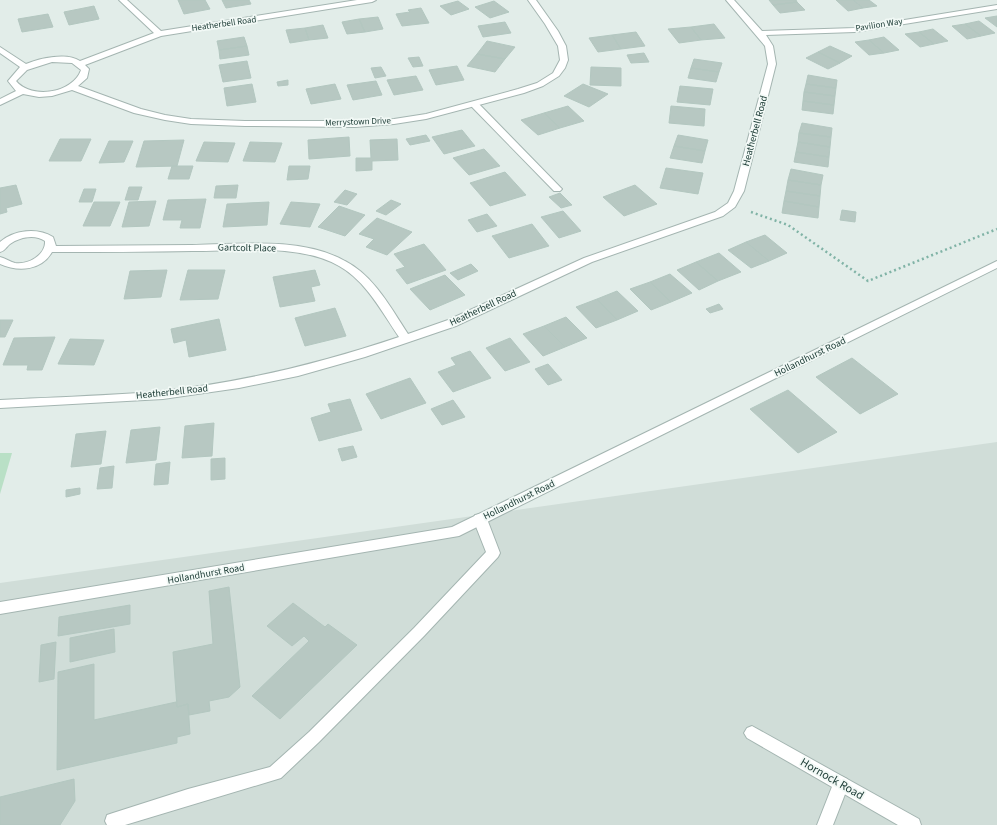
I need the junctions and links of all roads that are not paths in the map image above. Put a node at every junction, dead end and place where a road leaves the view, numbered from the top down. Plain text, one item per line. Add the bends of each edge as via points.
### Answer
1 (123, 0) edge
2 (326, 0) edge
3 (372, 0) edge
4 (532, 0) edge
5 (730, 0) edge
6 (997, 6) edge
7 (331, 8) junction
8 (760, 33) junction
9 (159, 34) junction
10 (0, 49) edge
11 (81, 64) junction
12 (25, 66) junction
13 (72, 87) junction
14 (21, 92) junction
15 (0, 102) edge
16 (475, 105) junction
17 (557, 189) dead end
18 (0, 249) edge
19 (51, 249) junction
20 (0, 260) edge
21 (997, 264) edge
22 (406, 339) junction
23 (0, 404) edge
24 (480, 519) junction
25 (0, 608) edge
26 (752, 733) dead end
27 (842, 784) junction
28 (113, 821) dead end
29 (826, 825) edge
30 (913, 825) edge

1 - 9 street
2 - 7 street
3 - 7 street, Heatherbell Road
4 - 16 street, Merrystown Drive via 564,51 564,62 558,73 544,82
5 - 8 street, Heatherbell Road
6 - 8 street, Pavilion Way via 855,30
7 - 9 street, Heatherbell Road
8 - 22 street, Heatherbell Road via 769,46 772,64 739,192 732,205 701,222 588,260 452,323
9 - 11 street, Heatherbell Road
10 - 12 street
11 - 12 street via 65,59 52,59
11 - 13 street via 85,69 85,75
12 - 14 street via 16,73 12,81
13 - 14 street via 46,94
13 - 16 street, Merrystown Drive via 139,111 210,123 379,123
14 - 15 street
16 - 17 street
18 - 19 street via 19,236 36,234 46,237 50,241
19 - 20 street via 42,258 29,264 13,266
19 - 22 street, Gartcolt Place via 293,249 324,256 342,263 358,275
21 - 24 street, Hollandhurst Road
22 - 23 street, Heatherbell Road via 298,372 239,384 163,394
24 - 25 street, Hollandhurst Road via 454,532
24 - 28 street via 492,553 419,632 275,773
26 - 27 street, Hornock Road
27 - 29 street
27 - 30 street, Hornock Road

